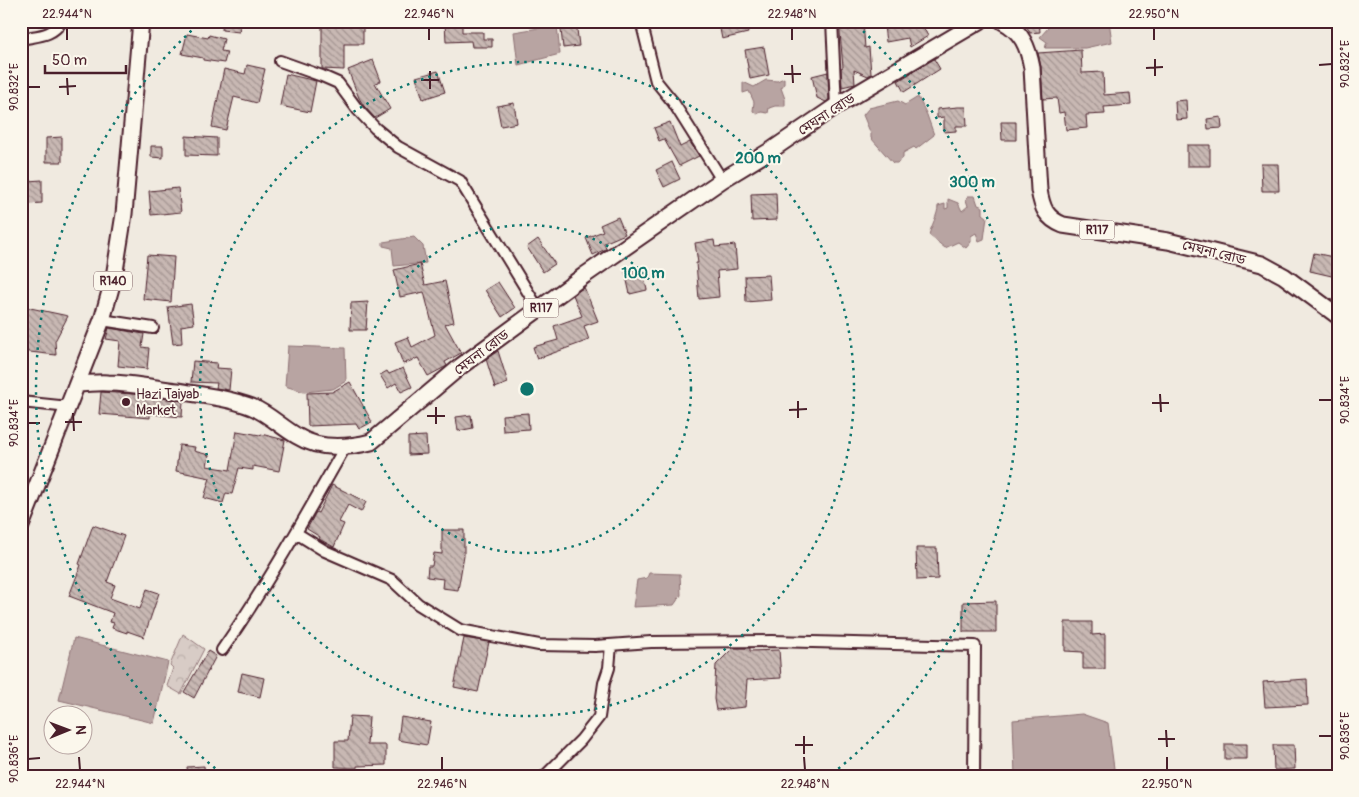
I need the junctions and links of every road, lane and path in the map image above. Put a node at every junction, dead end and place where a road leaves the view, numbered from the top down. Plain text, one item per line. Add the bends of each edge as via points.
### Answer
1 (62, 21) edge
2 (141, 21) edge
3 (641, 21) edge
4 (832, 21) edge
5 (980, 21) edge
6 (1002, 21) edge
7 (21, 39) edge
8 (280, 60) dead end
9 (836, 106) junction
10 (722, 180) junction
11 (539, 310) junction
12 (1338, 316) edge
13 (102, 320) junction
14 (153, 328) dead end
15 (78, 384) junction
16 (21, 402) edge
17 (69, 406) junction
18 (345, 446) junction
19 (21, 526) edge
20 (296, 533) junction
21 (611, 646) junction
22 (222, 650) dead end
23 (545, 776) edge
24 (974, 776) edge

1 - 7 street via 47,35
2 - 13 main road, R140 via 124,214 114,278
3 - 10 street via 656,80
4 - 9 street
5 - 9 main road, মেঘনা রোড / R117
6 - 12 main road, মেঘনা রোড / R117 via 1019,33 1030,56 1039,190 1047,216 1063,225 1168,241 1262,264 1284,276
8 - 11 street via 338,83 358,110 398,147 460,181
9 - 10 main road, মেঘনা রোড / R117 via 773,150
10 - 11 main road, মেঘনা রোড / R117
11 - 18 main road, মেঘনা রোড / R117 via 461,366 371,442
13 - 14 street
13 - 15 main road, R140
15 - 17 main road, R140
15 - 18 main road, মেঘনা রোড / R117 via 109,382 231,401 252,407 309,442
16 - 17 street
17 - 19 main road, R140
18 - 20 street
20 - 21 street via 326,551 392,580 418,604 460,630 539,645
20 - 22 street
21 - 23 street via 600,717
21 - 24 street via 651,642 772,641 975,646

